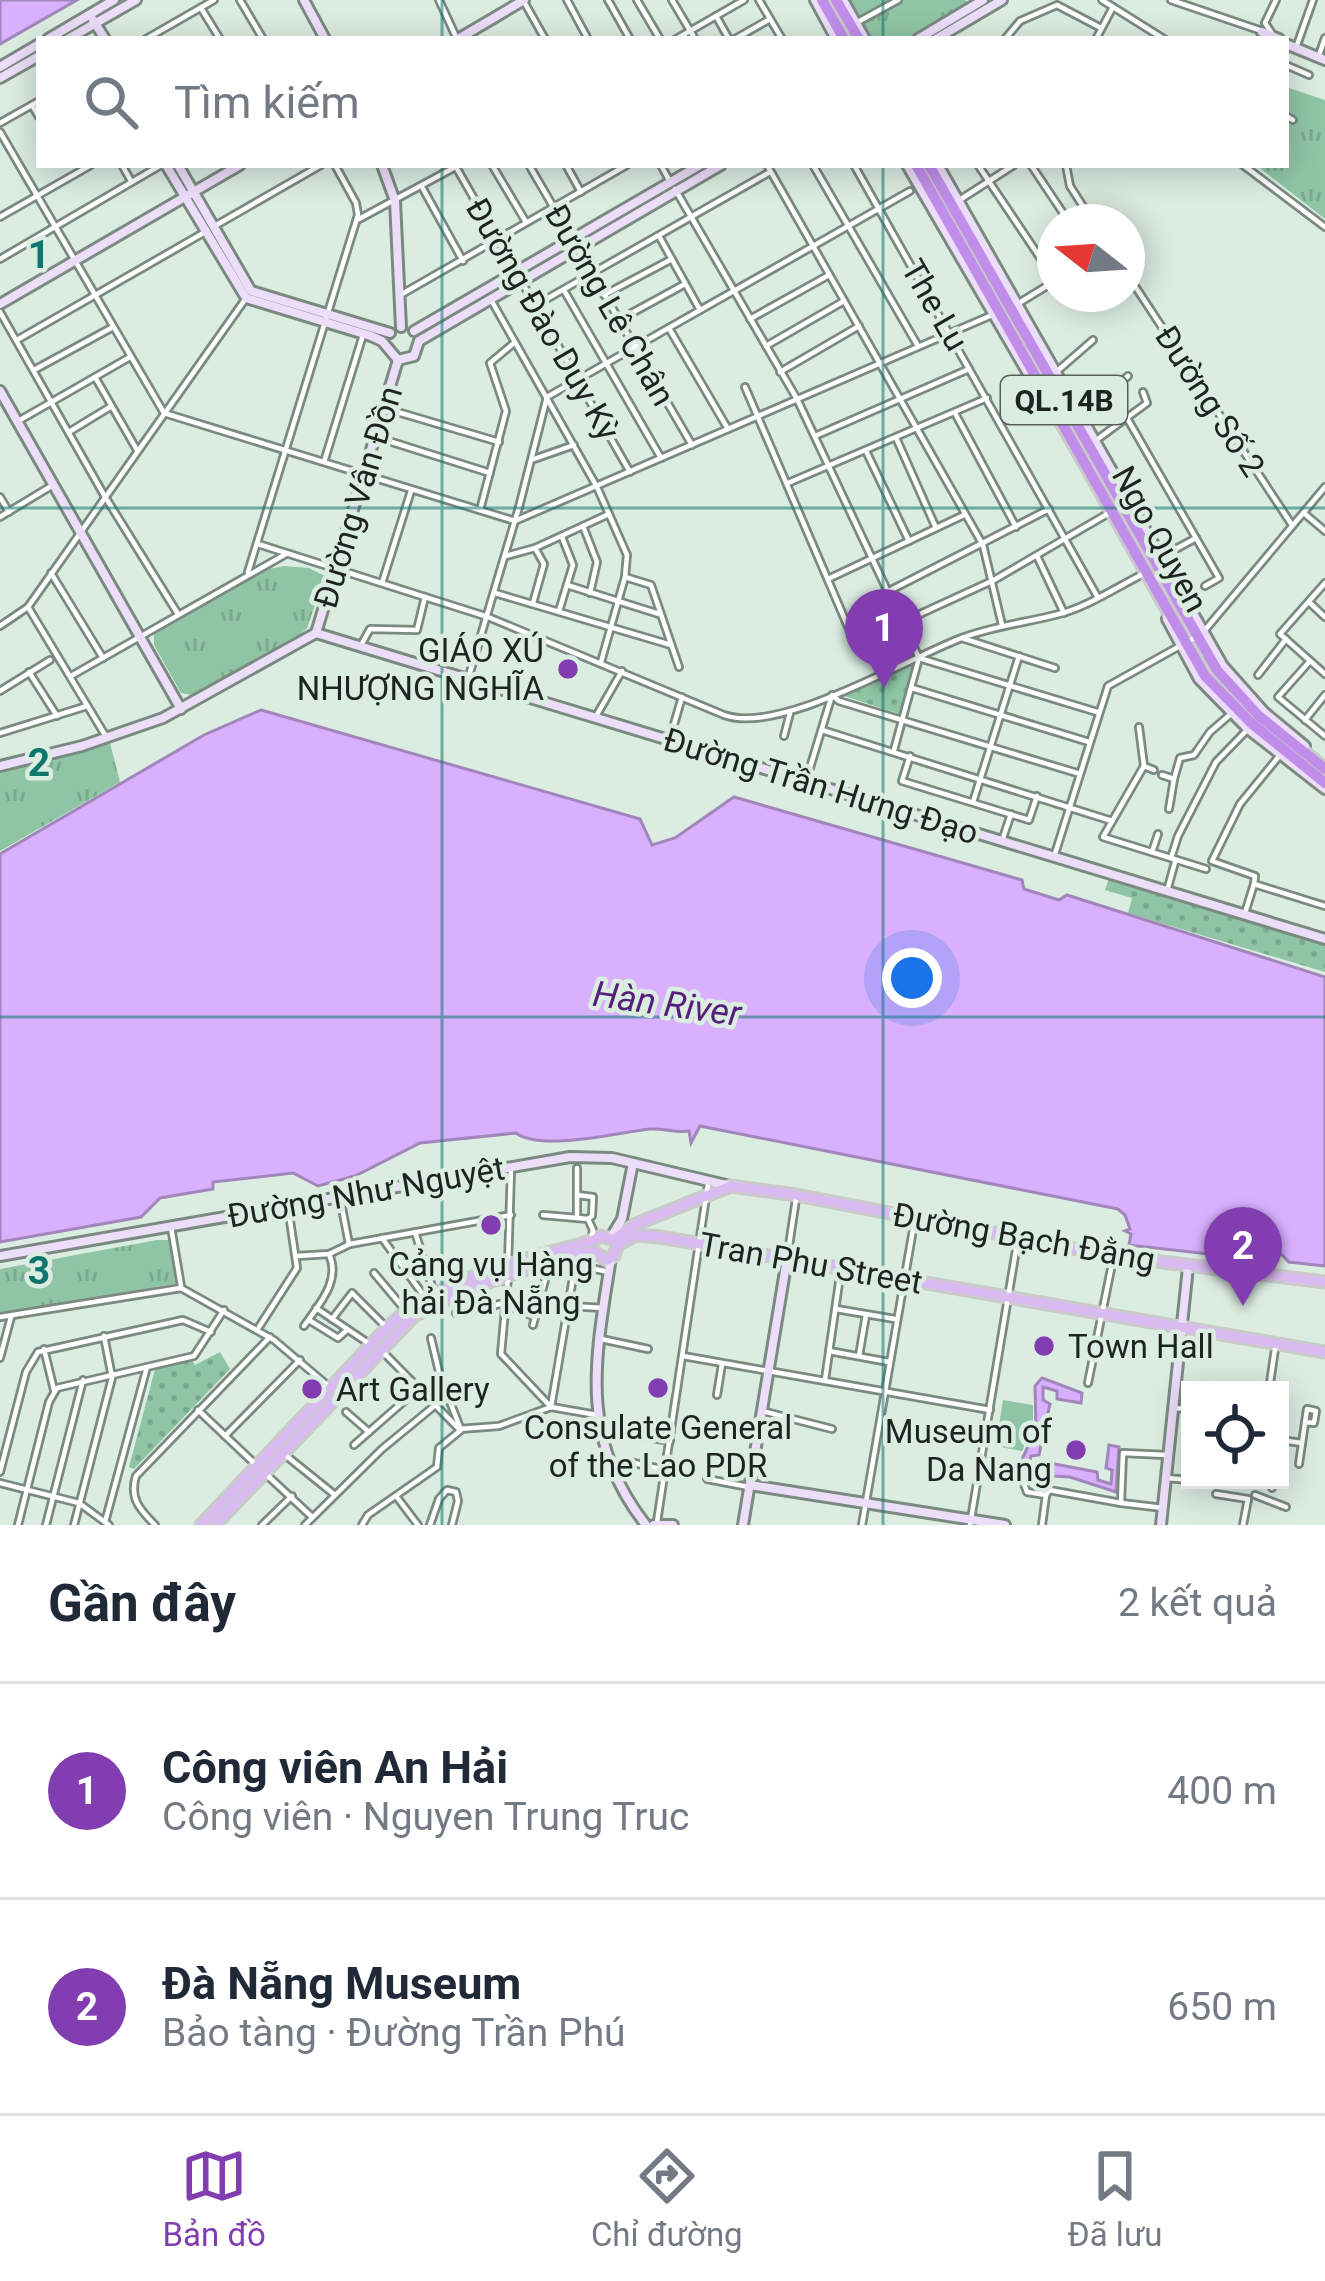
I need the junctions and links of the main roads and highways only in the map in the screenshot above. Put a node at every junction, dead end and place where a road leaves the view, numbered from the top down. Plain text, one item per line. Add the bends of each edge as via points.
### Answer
1 (819, 0) edge
2 (840, 0) edge
3 (838, 36) edge
4 (860, 36) edge
5 (913, 168) edge
6 (936, 168) edge
7 (1005, 309) junction
8 (1192, 640) junction
9 (1325, 765) edge
10 (1325, 786) edge
11 (657, 1216) junction
12 (660, 1237) junction
13 (614, 1240) junction
14 (599, 1250) junction
15 (508, 1270) junction
16 (1325, 1282) edge
17 (430, 1299) junction
18 (375, 1347) junction
19 (1325, 1352) edge
20 (334, 1391) junction
21 (261, 1470) junction
22 (201, 1525) edge
23 (215, 1525) edge

1 - 3 highway
2 - 4 highway
5 - 7 highway, Ngo Quyen / QL.14B
6 - 7 highway, Ngo Quyen / QL.14B
7 - 8 highway, Ngo Quyen / QL.14B
8 - 9 highway, Ngo Quyen / QL.14B via 1252,709
8 - 10 highway, Ngo Quyen / QL.14B via 1205,676
11 - 12 main road
11 - 13 main road
11 - 16 main road, Đường Bạch Đằng via 731,1186 1113,1256
12 - 13 main road, Tran Phu Street
12 - 19 main road, Tran Phu Street
13 - 14 main road
13 - 14 main road, Tran Phu Street
14 - 15 main road
14 - 15 main road
15 - 17 main road
17 - 18 main road
17 - 18 main road via 406,1311
18 - 20 main road
20 - 21 main road
20 - 21 main road
21 - 22 main road
21 - 23 main road

